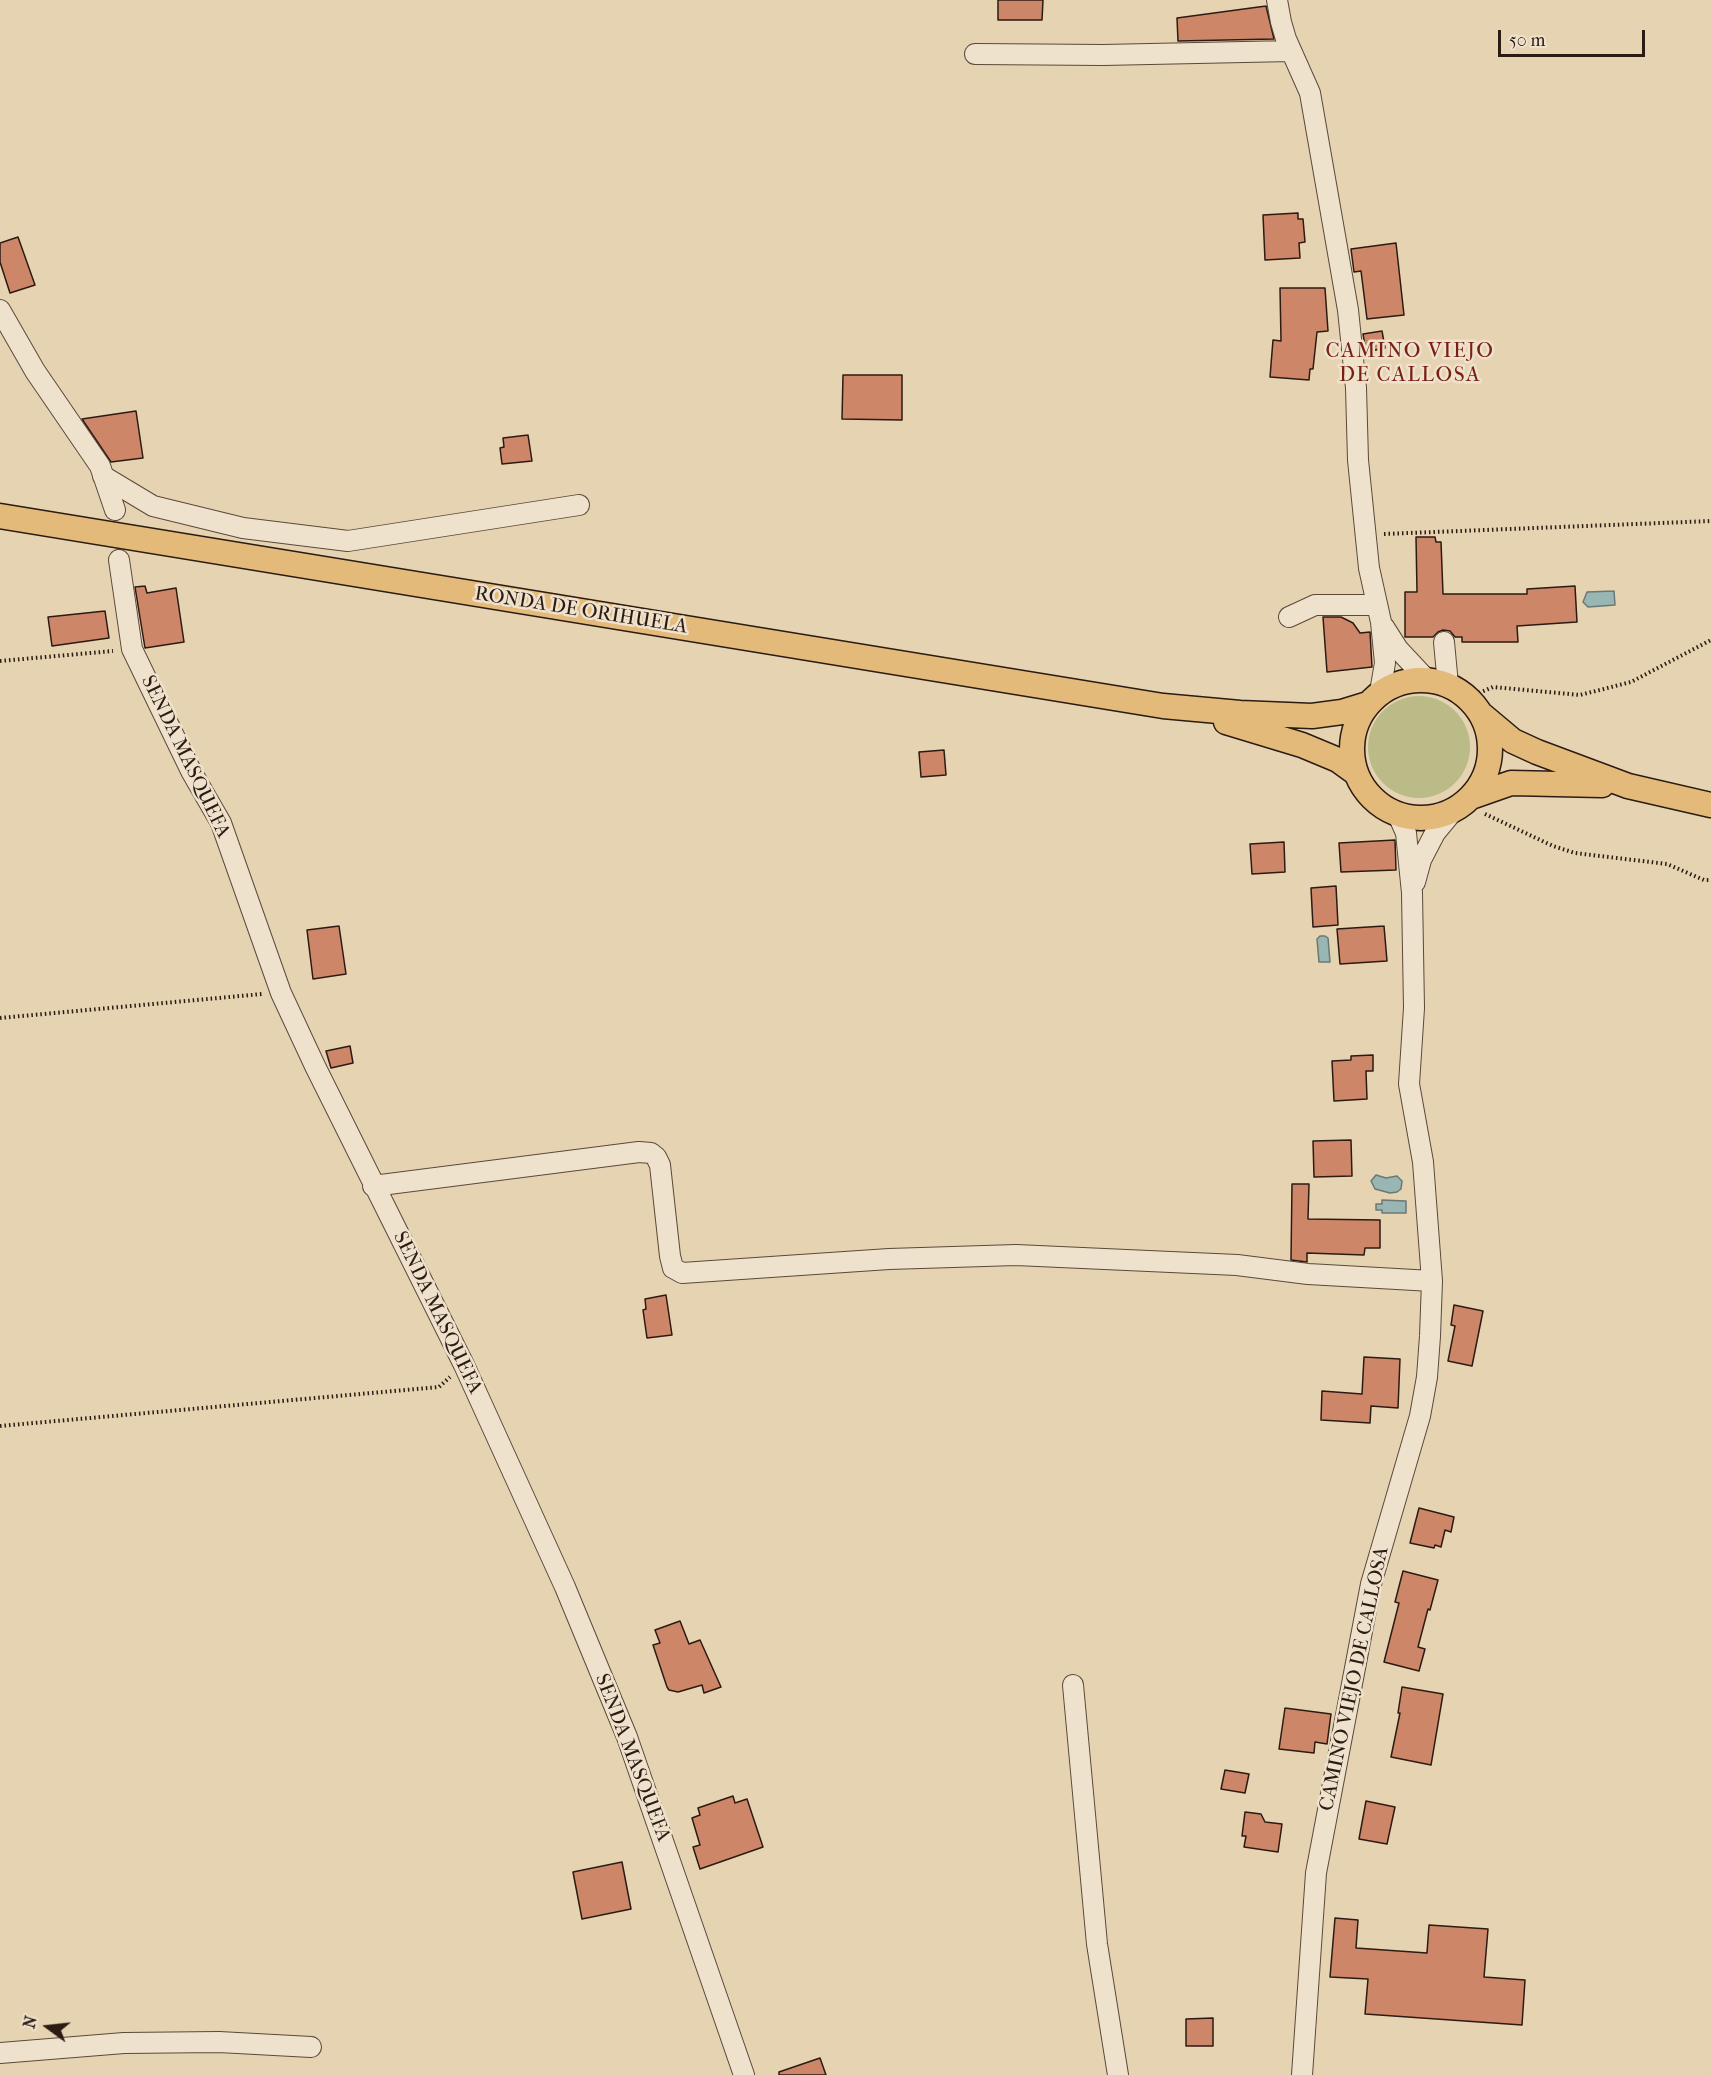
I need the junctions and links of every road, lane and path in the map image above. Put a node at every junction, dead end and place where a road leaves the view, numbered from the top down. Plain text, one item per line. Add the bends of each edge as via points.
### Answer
1 (1277, 0) edge
2 (1291, 51) junction
3 (975, 54) dead end
4 (0, 310) edge
5 (103, 476) junction
6 (579, 505) dead end
7 (115, 510) dead end
8 (0, 516) edge
9 (1711, 520) edge
10 (1366, 535) junction
11 (119, 560) dead end
12 (1379, 614) junction
13 (1289, 617) dead end
14 (1711, 640) edge
15 (1444, 642) dead end
16 (132, 649) junction
17 (0, 661) edge
18 (1456, 694) junction
19 (1374, 698) junction
20 (1163, 705) junction
21 (1356, 774) junction
22 (1628, 786) junction
23 (1462, 804) junction
24 (1711, 805) edge
25 (1398, 815) junction
26 (1711, 880) edge
27 (1412, 893) junction
28 (281, 993) junction
29 (0, 1018) edge
30 (373, 1186) junction
31 (1432, 1281) junction
32 (464, 1365) junction
33 (0, 1426) edge
34 (1073, 1685) dead end
35 (0, 2041) edge
36 (311, 2047) dead end
37 (56, 2048) junction
38 (0, 2053) edge
39 (744, 2075) edge
40 (1118, 2075) edge
41 (1302, 2075) edge

1 - 2 street
2 - 3 street
2 - 10 street via 1310,93 1348,310
4 - 5 street
5 - 6 street via 153,506 243,528 348,540
5 - 7 street
8 - 20 main road, RONDA DE ORIHUELA
9 - 10 path
10 - 12 street
11 - 16 street, SENDA MASQUEFA
12 - 13 street via 1315,605
12 - 18 street via 1398,649
12 - 19 street via 1385,663
14 - 18 path via 1631,682 1580,695 1493,687
15 - 18 street
16 - 17 path
16 - 28 street, SENDA MASQUEFA via 191,771 221,823
18 - 19 main road, RONDA DE ORIHUELA via 1410,680 1395,684
18 - 22 main road, RONDA DE ORIHUELA via 1513,741
18 - 23 main road via 1488,735 1490,757 1484,778
19 - 20 main road, RONDA DE ORIHUELA via 1342,712 1312,716
19 - 21 main road, RONDA DE ORIHUELA via 1358,720 1353,737
20 - 21 main road, RONDA DE ORIHUELA via 1302,745 1338,760
21 - 25 main road, RONDA DE ORIHUELA via 1367,793
22 - 23 main road, RONDA DE ORIHUELA via 1511,783
22 - 24 main road, RONDA DE ORIHUELA
23 - 25 main road, RONDA DE ORIHUELA via 1438,817
23 - 26 path via 1575,853 1667,864
23 - 27 street via 1435,833 1421,860
25 - 27 street via 1406,833
27 - 31 street, CAMINO VIEJO DE CALLOSA via 1414,1008 1408,1084 1423,1162
28 - 29 path
28 - 30 street, SENDA MASQUEFA
30 - 31 street via 651,1153 660,1165 670,1256 674,1268 682,1273 1016,1255 1237,1265 1308,1275
30 - 32 street, SENDA MASQUEFA
31 - 41 street, CAMINO VIEJO DE CALLOSA via 1427,1377 1420,1416 1371,1584 1316,1873
32 - 33 path via 439,1387
32 - 39 street, SENDA MASQUEFA via 565,1587 627,1737
34 - 40 street via 1097,1944
35 - 37 street
36 - 37 street via 219,2042
37 - 38 street

